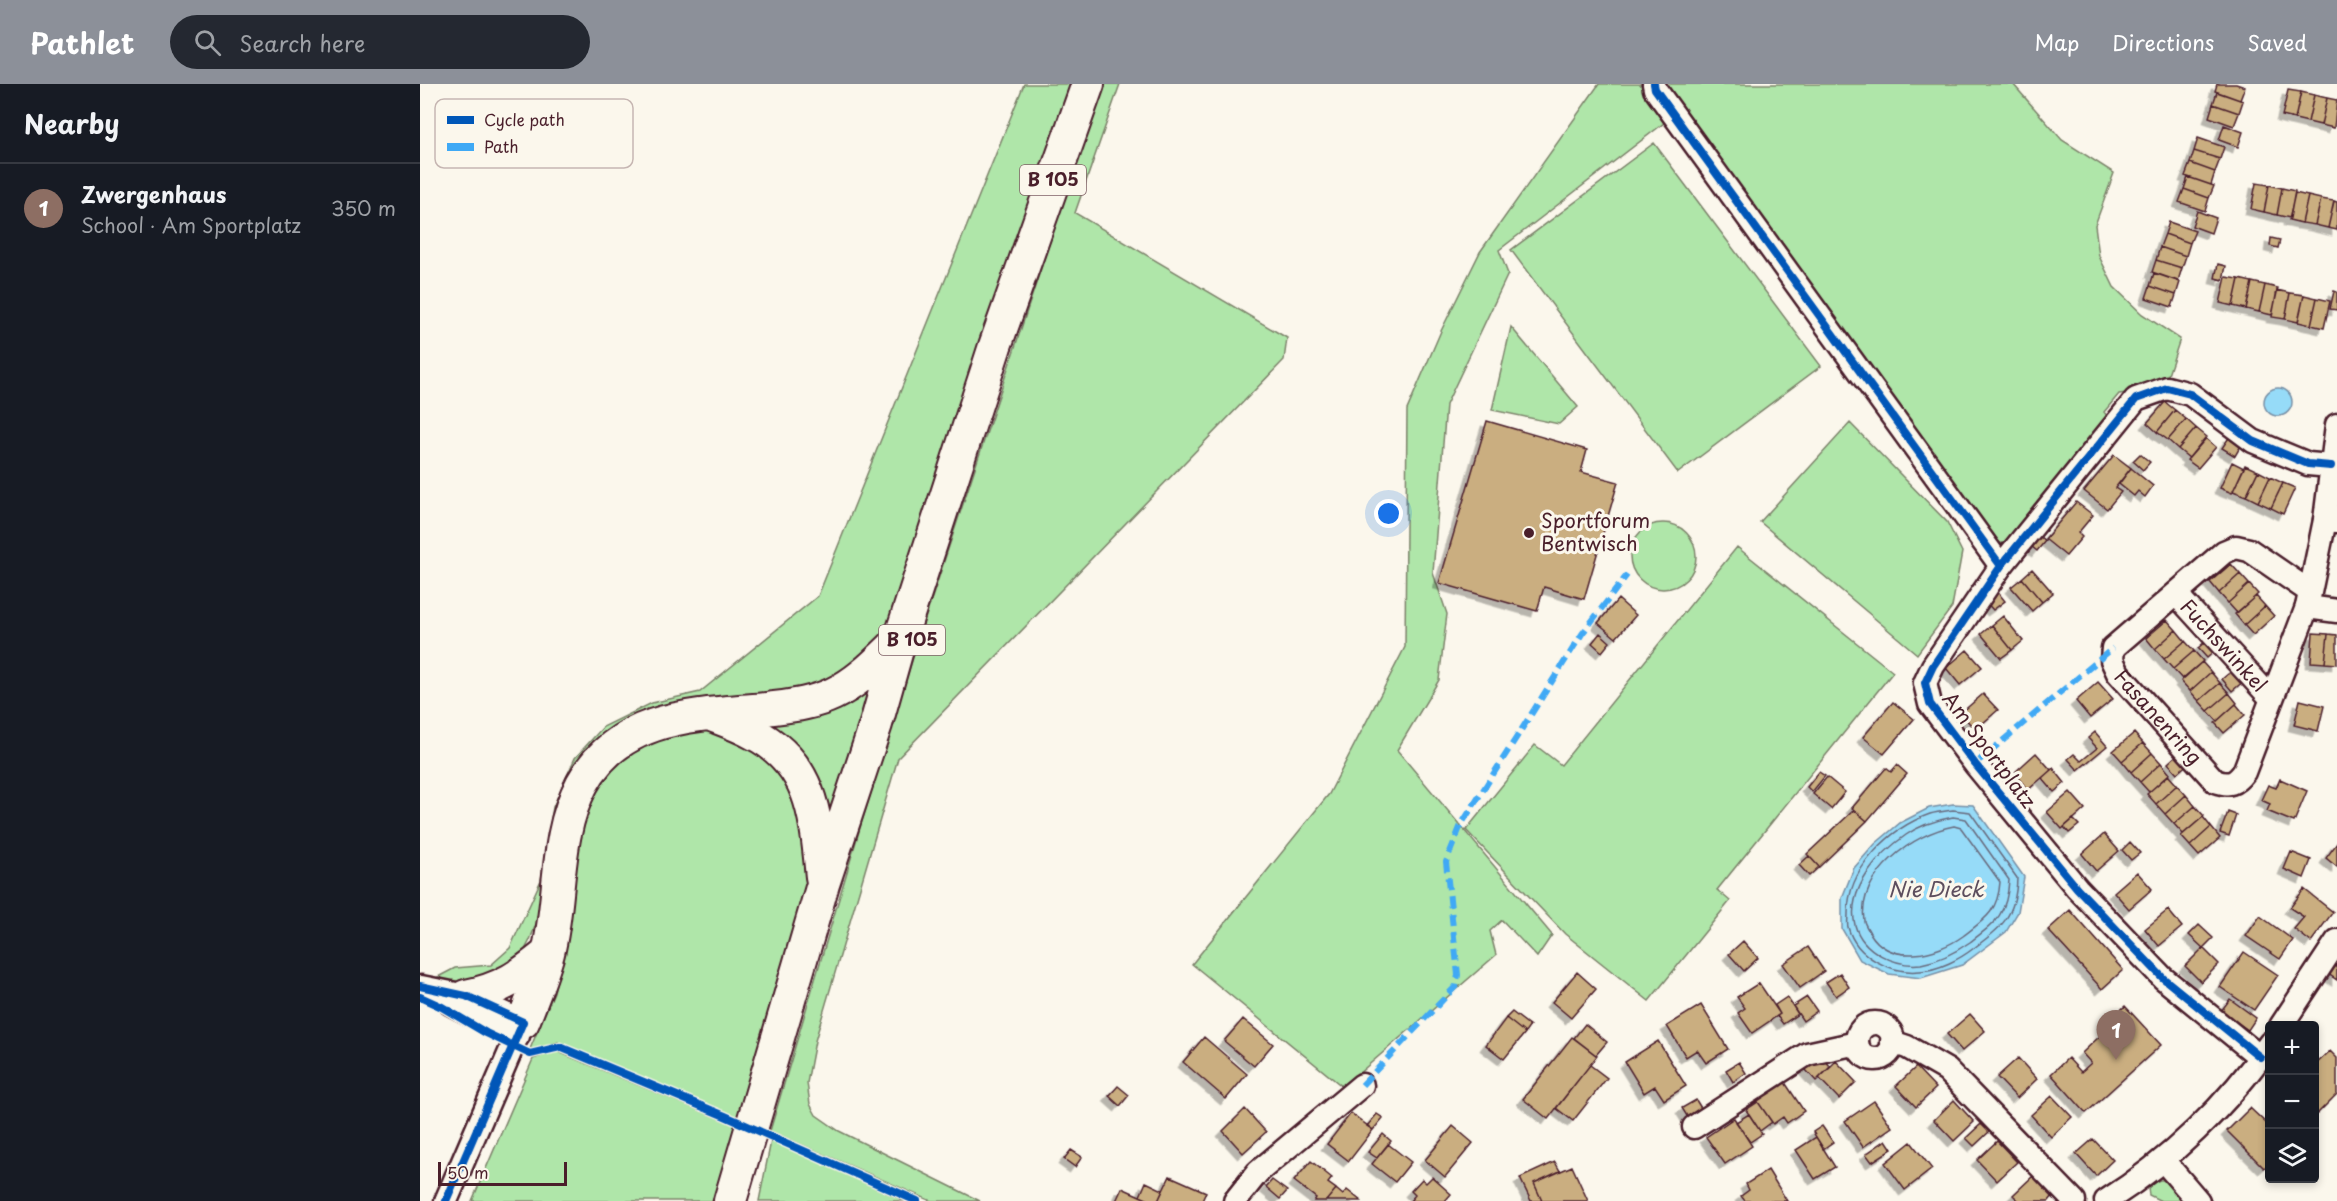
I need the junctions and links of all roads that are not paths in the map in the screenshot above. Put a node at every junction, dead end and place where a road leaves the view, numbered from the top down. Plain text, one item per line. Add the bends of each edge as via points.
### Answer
1 (1088, 84) edge
2 (1094, 84) edge
3 (1654, 84) edge
4 (2337, 425) edge
5 (2331, 466) junction
6 (2331, 520) edge
7 (2001, 566) junction
8 (2176, 594) junction
9 (2308, 599) junction
10 (2337, 611) edge
11 (900, 639) junction
12 (2271, 698) junction
13 (711, 714) junction
14 (823, 884) junction
15 (2337, 941) edge
16 (548, 953) junction
17 (421, 987) edge
18 (466, 996) junction
19 (2284, 1021) edge
20 (521, 1029) junction
21 (2265, 1050) edge
22 (1362, 1085) dead end
23 (1695, 1127) dead end
24 (2163, 1160) junction
25 (2133, 1195) edge
26 (446, 1201) edge
27 (730, 1201) edge
28 (746, 1201) edge
29 (1235, 1201) edge
30 (2074, 1201) edge
31 (2106, 1201) edge
32 (2198, 1201) edge

1 - 11 highway, B 105 via 995,346
2 - 28 highway, B 105 via 919,617 824,927
3 - 7 street
4 - 5 street, Fasanenring
5 - 6 street, Fasanenring
5 - 7 street, Am Sportplatz via 2308,464 2253,441 2190,394 2167,388 2136,399
6 - 9 street, Fasanenring
7 - 21 street, Am Sportplatz via 1933,666 1925,684 1930,704 2077,888 2163,978
8 - 9 street, Fasanenring via 2224,552 2236,547 2249,550
8 - 12 street, Fuchswinkel
8 - 12 street, Fasanenring via 2114,648 2112,660 2118,673 2215,781 2226,785 2236,782 2244,772
9 - 10 street, Fasanenring
9 - 12 street, Fasanenring
11 - 13 highway via 857,680 832,695 796,706
11 - 14 highway, B 105
13 - 14 highway via 759,736 793,765 811,799
13 - 16 highway via 649,726 612,748 595,764 582,784 565,832
14 - 27 highway, B 105
15 - 19 street
16 - 18 highway via 506,985
16 - 20 highway
17 - 18 street
17 - 20 street via 491,1025
18 - 20 street
20 - 26 street
21 - 24 street, Am Sportplatz via 2243,1081
22 - 29 street via 1258,1172
23 - 30 street via 1807,1054 1857,1043 1864,1056 1879,1058 1892,1042 1947,1070
24 - 25 street, Am Sportplatz
24 - 32 street
25 - 31 street, Am Sportplatz

